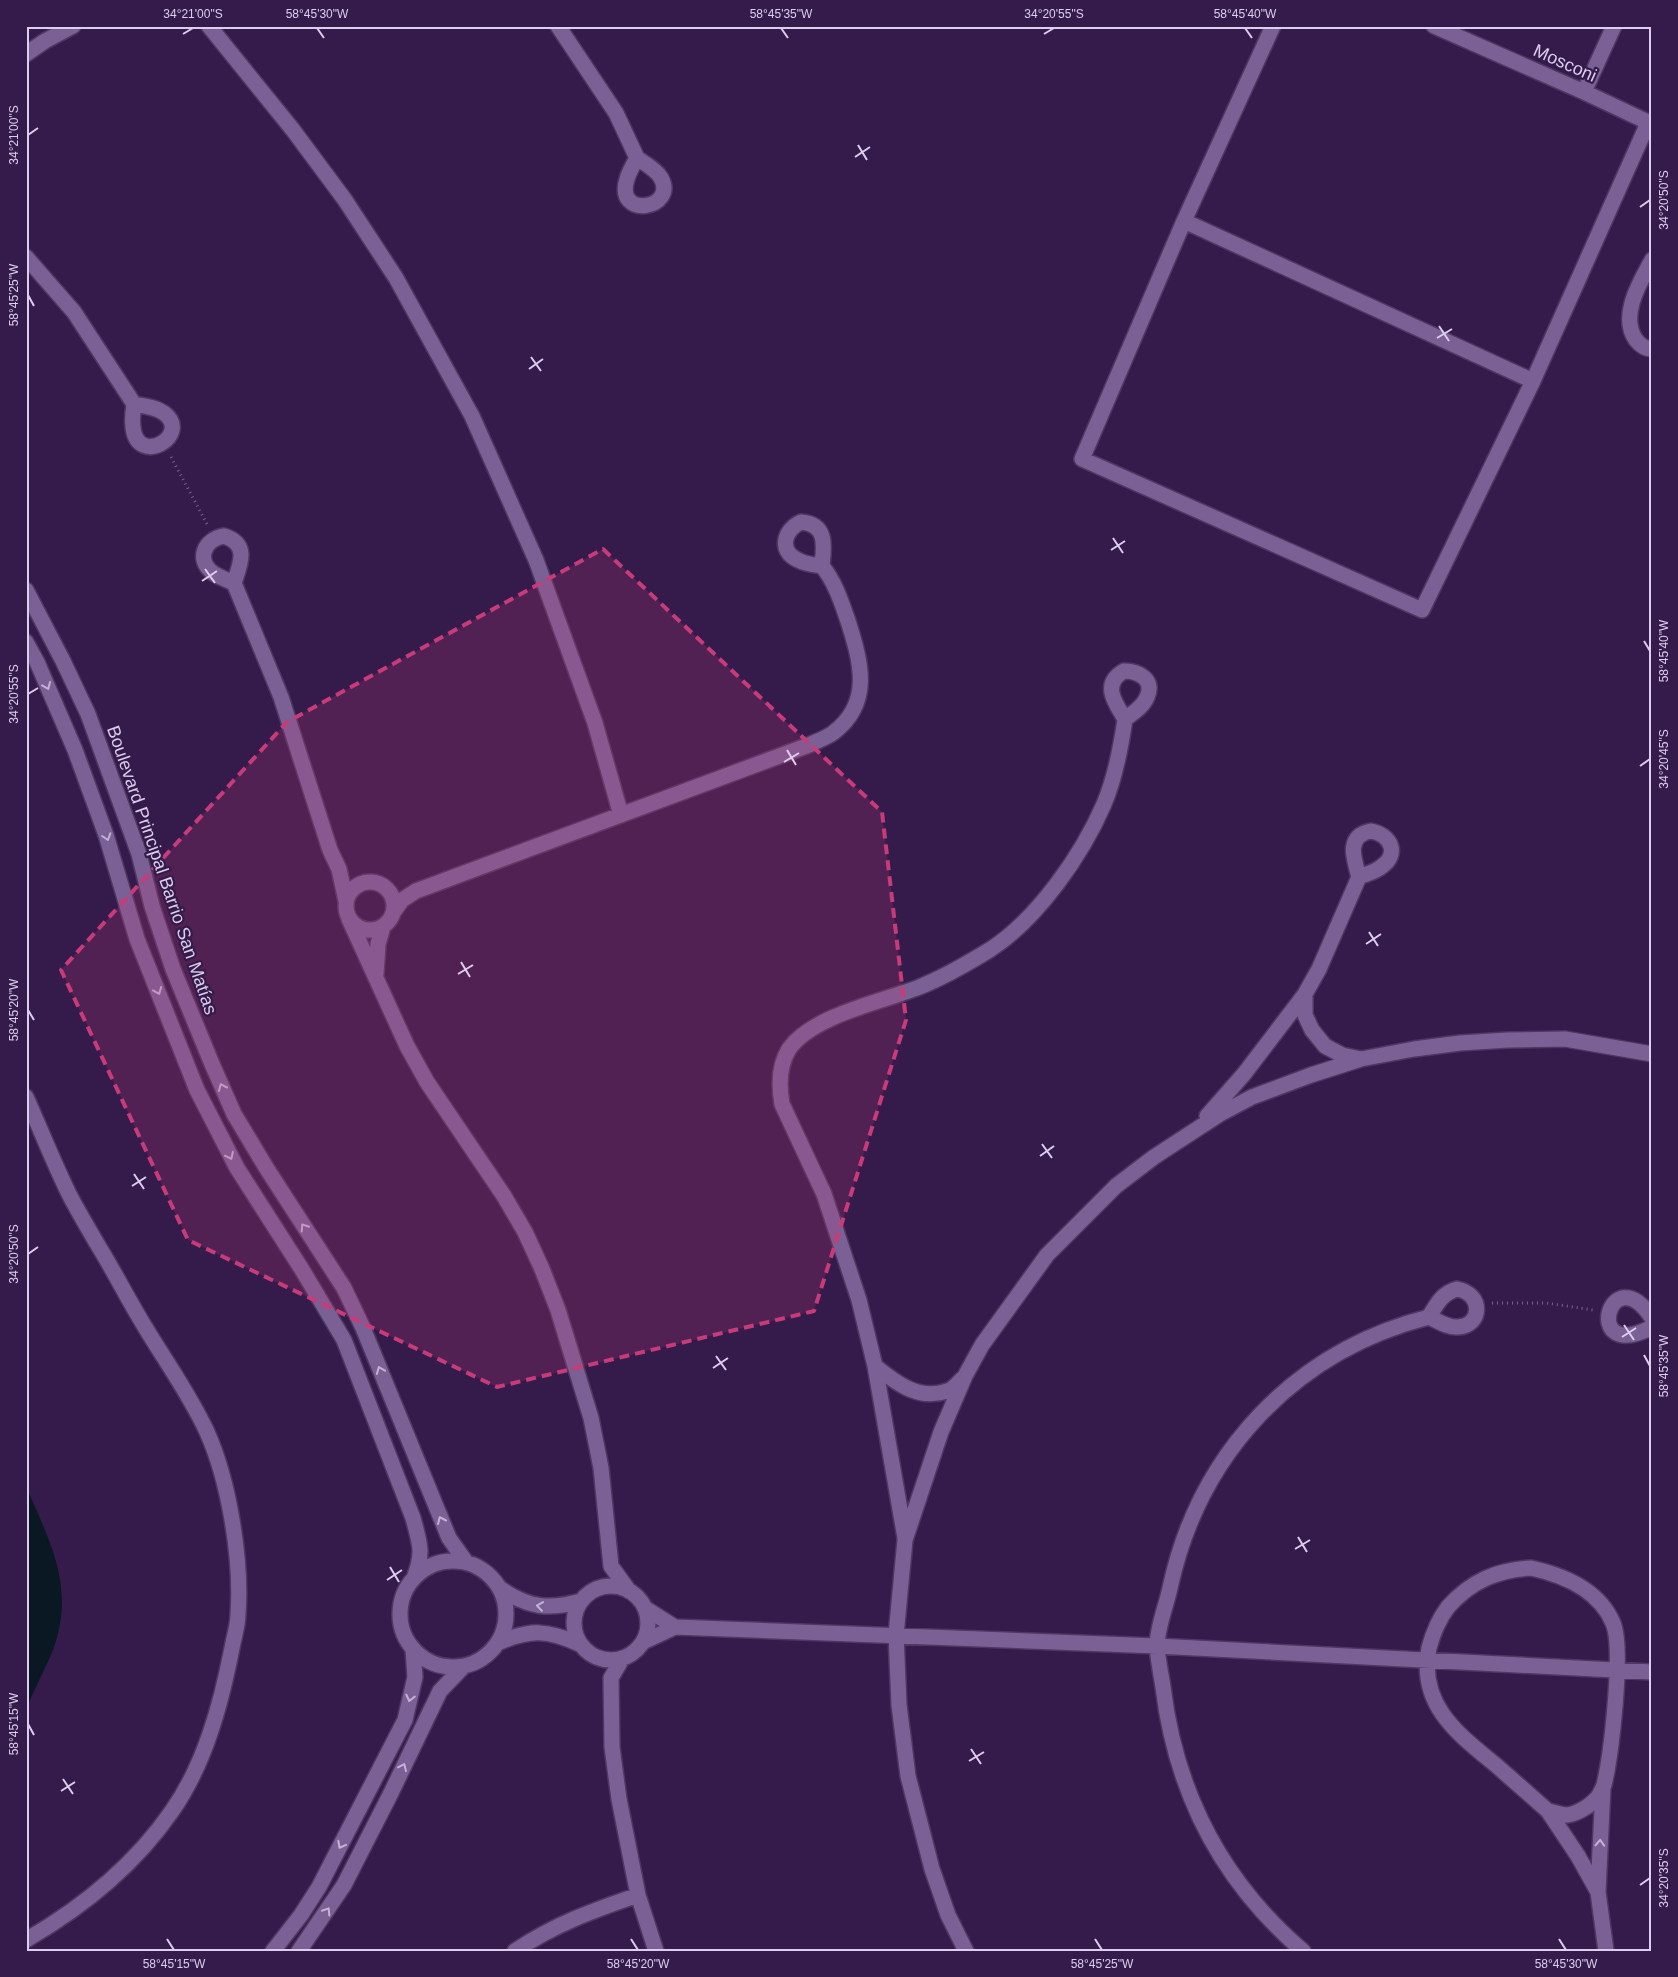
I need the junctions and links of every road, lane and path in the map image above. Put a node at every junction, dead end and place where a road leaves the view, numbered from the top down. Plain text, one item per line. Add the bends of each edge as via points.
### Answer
1 (73, 26) edge
2 (209, 26) edge
3 (558, 26) edge
4 (1273, 26) edge
5 (1434, 26) edge
6 (1614, 26) edge
7 (26, 54) edge
8 (1584, 92) junction
9 (1650, 124) edge
10 (637, 158) dead end
11 (1184, 221) junction
12 (26, 257) edge
13 (1652, 260) edge
14 (1652, 349) edge
15 (1533, 381) junction
16 (134, 404) junction
17 (164, 443) junction
18 (215, 538) junction
19 (822, 566) dead end
20 (234, 584) junction
21 (26, 590) edge
22 (26, 642) edge
23 (1125, 719) dead end
24 (621, 815) junction
25 (339, 869) junction
26 (1359, 877) dead end
27 (374, 882) junction
28 (416, 891) junction
29 (390, 892) junction
30 (346, 900) junction
31 (394, 911) junction
32 (349, 919) junction
33 (383, 927) junction
34 (376, 978) junction
35 (1305, 994) junction
36 (1652, 1054) edge
37 (1361, 1059) junction
38 (26, 1098) edge
39 (1189, 1134) junction
40 (1476, 1303) junction
41 (1608, 1312) junction
42 (1429, 1317) junction
43 (1652, 1318) edge
44 (1652, 1327) edge
45 (875, 1366) junction
46 (965, 1376) junction
47 (905, 1540) junction
48 (466, 1562) junction
49 (611, 1566) junction
50 (414, 1578) junction
51 (501, 1589) junction
52 (595, 1590) junction
53 (629, 1591) junction
54 (581, 1601) junction
55 (645, 1608) junction
56 (676, 1627) junction
57 (896, 1635) junction
58 (500, 1642) junction
59 (643, 1642) junction
60 (579, 1644) junction
61 (1157, 1646) junction
62 (413, 1650) junction
63 (622, 1659) junction
64 (602, 1660) junction
65 (1427, 1660) junction
66 (463, 1667) junction
67 (1617, 1670) junction
68 (1652, 1672) edge
69 (611, 1678) junction
70 (1603, 1788) junction
71 (1548, 1811) junction
72 (1598, 1892) junction
73 (638, 1895) junction
74 (26, 1940) edge
75 (273, 1951) edge
76 (299, 1951) edge
77 (515, 1951) edge
78 (656, 1951) edge
79 (966, 1951) edge
80 (1303, 1951) edge
81 (1606, 1951) edge

1 - 7 street
2 - 24 street via 345,200 396,278 472,416 536,560 595,723
3 - 10 street via 616,113
4 - 11 street
5 - 8 street, Mosconi
6 - 8 street
8 - 9 street, Mosconi
9 - 15 street
11 - 15 street
11 - 15 street via 1082,459 1422,610
12 - 16 street via 74,312
13 - 14 street via 1636,292 1629,321 1631,334 1639,345
16 - 17 street via 133,428 140,443 148,447
16 - 17 street via 166,414 172,429
17 - 18 path
18 - 20 street via 204,550 206,566
18 - 20 street via 231,538 241,551
19 - 24 street via 840,596 857,649 862,682 858,701 849,719 832,734 809,745
20 - 25 street via 281,697
48 -> 21 street, Boulevard Principal Barrio San Matías via 449,1538 344,1288 234,1114 173,968 139,854 88,714
22 -> 50 street via 75,750 106,835 137,939 197,1090 237,1168 344,1340 413,1518 421,1561
23 - 45 street via 1104,803 1087,838 1042,903 992,948 960,966 920,987 820,1024 789,1049 783,1064 782,1104 824,1194 859,1300
24 - 28 street
25 - 27 street
25 - 30 street
26 - 35 street
27 - 29 street
27 - 30 street via 353,888
28 - 29 street
28 - 31 street via 402,900
29 - 31 street
30 - 32 street
31 - 33 street
32 - 33 street via 360,929
32 - 34 street
33 - 34 street via 378,944
34 - 49 street via 427,1082 526,1232 558,1310 592,1418 601,1468
35 - 37 street via 1305,1014 1312,1030 1325,1046 1342,1055
35 - 39 street via 1244,1074
36 - 37 street via 1565,1039 1460,1043
37 - 39 street via 1252,1097
38 - 74 street via 70,1196 208,1433 221,1469 237,1555 238,1615 227,1674 212,1728 194,1772 172,1811 139,1852 100,1890
39 - 46 street via 1116,1186 1047,1255 982,1345
40 - 41 path via 1546,1303
40 - 42 street via 1466,1291 1449,1291
40 - 42 street via 1474,1320 1460,1328
41 - 43 street via 1612,1304 1627,1298 1642,1305
41 - 44 street via 1611,1328 1618,1334 1634,1335
42 - 61 street via 1363,1340 1321,1363 1285,1390 1236,1442 1192,1515 1176,1557
45 - 46 street via 897,1384 916,1392 948,1391
45 - 47 street
46 - 47 street
47 - 57 street
48 - 50 street via 438,1563
48 - 51 street via 492,1577
49 - 52 street
49 - 53 street
50 - 62 street via 400,1606 404,1637
54 -> 51 street via 548,1607 523,1602
51 - 58 street via 506,1606 506,1625
52 - 53 street via 606,1586
52 - 54 street
53 - 55 street
54 - 60 street via 574,1622
55 - 56 street
55 - 59 street via 648,1620
56 - 57 street
56 - 59 street
57 - 61 street
57 - 79 street via 899,1705 908,1776 932,1869 948,1915
58 - 60 street via 519,1634 540,1632 560,1635
58 - 66 street via 490,1654
59 - 63 street
60 - 64 street
61 - 65 street
61 - 80 street via 1168,1724 1180,1768 1207,1836 1255,1905
62 - 66 street via 427,1661 445,1667
62 -> 75 street via 414,1678 405,1720 320,1887
63 - 64 street
63 - 69 street
64 - 69 street
65 - 67 street
65 - 67 street via 1432,1632 1459,1596 1492,1574 1531,1568 1573,1582 1605,1609 1614,1624 1618,1645
65 - 71 street via 1427,1676 1444,1718 1460,1736
76 -> 66 street via 344,1885 440,1691
67 - 68 street
67 - 70 street
69 - 73 street via 612,1747 618,1799
70 - 71 street via 1595,1801 1581,1810 1567,1815
72 -> 70 street
71 - 72 street
72 - 81 street
73 - 77 street via 567,1920
73 - 78 street

